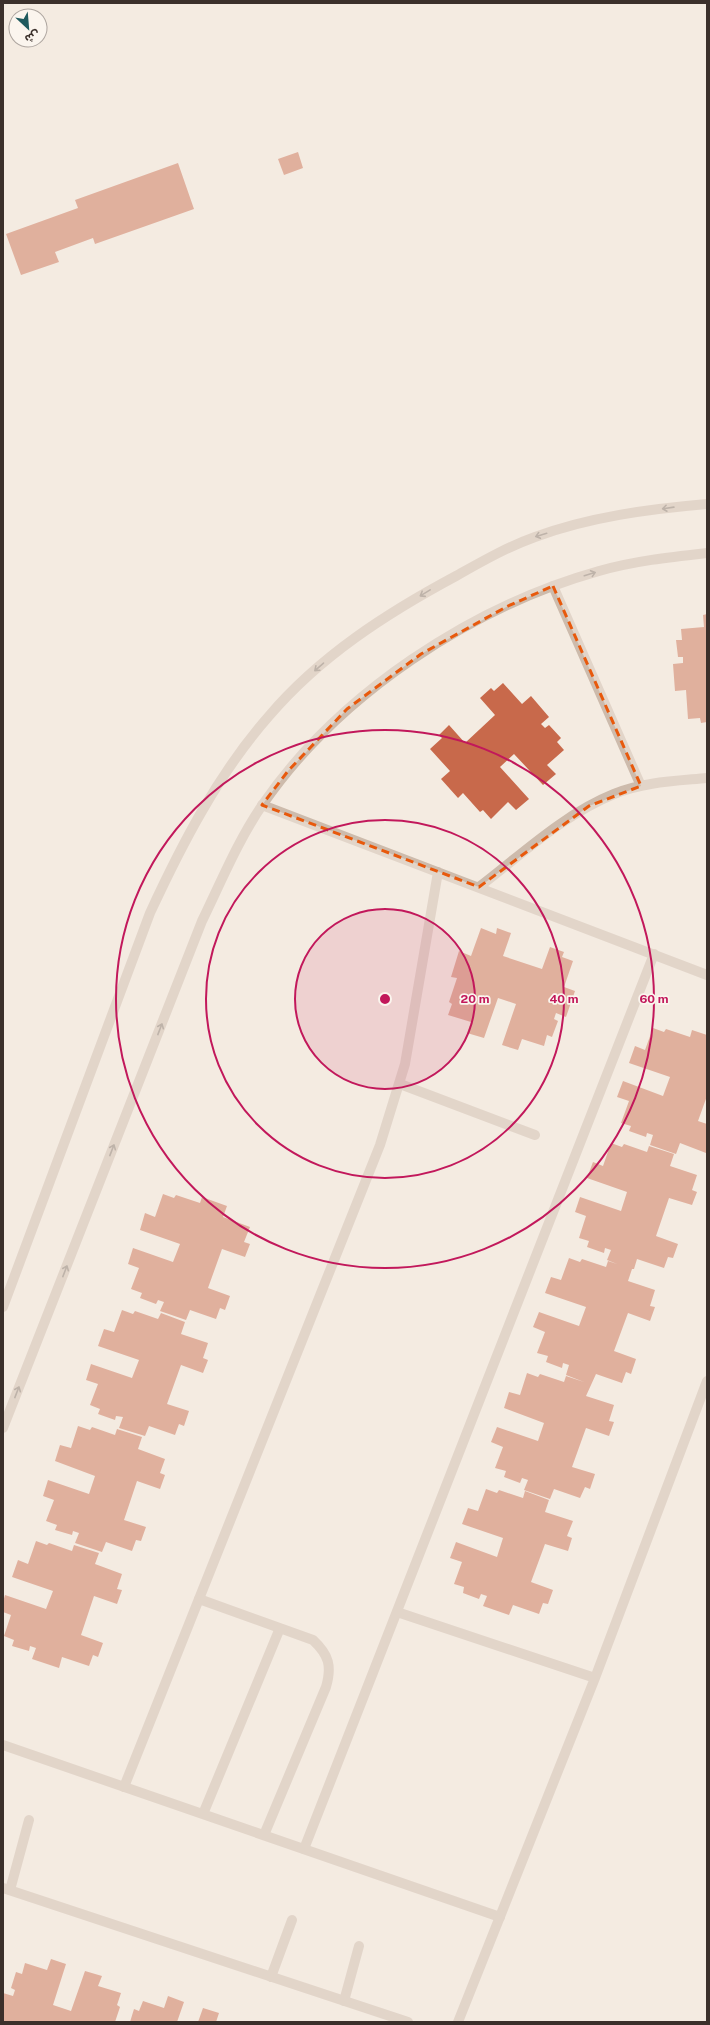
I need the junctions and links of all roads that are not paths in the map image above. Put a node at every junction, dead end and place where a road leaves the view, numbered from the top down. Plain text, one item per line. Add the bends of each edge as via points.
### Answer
1 (707, 504) edge
2 (707, 553) edge
3 (553, 586) junction
4 (707, 778) edge
5 (641, 786) junction
6 (262, 804) junction
7 (438, 872) junction
8 (479, 887) junction
9 (654, 954) junction
10 (707, 975) edge
11 (400, 1084) junction
12 (536, 1135) dead end
13 (3, 1307) edge
14 (707, 1381) edge
15 (704, 1401) edge
16 (3, 1428) edge
17 (199, 1599) junction
18 (397, 1612) junction
19 (280, 1628) junction
20 (595, 1678) junction
21 (3, 1745) edge
22 (124, 1787) junction
23 (203, 1814) junction
24 (29, 1820) dead end
25 (264, 1835) junction
26 (304, 1849) junction
27 (7, 1889) edge
28 (500, 1917) junction
29 (292, 1920) dead end
30 (359, 1946) dead end
31 (271, 1977) junction
32 (344, 2001) junction
33 (408, 2022) edge
34 (458, 2022) edge

1 -> 13 street via 663,508 576,524 499,552 429,590 340,648 268,716 224,776 196,821 150,913
3 -> 2 street via 601,571
3 - 5 street
3 - 6 street via 464,629 380,682 316,738
4 - 5 street
5 - 8 street via 614,794 565,821
6 - 7 street
16 -> 6 street via 202,921 240,842
7 - 8 street
7 - 11 street
8 - 9 street
9 - 10 street
9 - 18 street
11 - 12 street
11 - 17 street via 380,1145
14 - 15 street
15 - 20 street
17 - 19 street
17 - 22 street
18 - 20 street
18 - 26 street
19 - 23 street
19 - 25 street via 313,1640 322,1649 328,1661 330,1674
20 - 28 street
21 - 22 street
22 - 23 street
23 - 25 street
24 - 27 street
25 - 26 street
26 - 28 street
27 - 31 street
28 - 34 street
29 - 31 street
30 - 32 street
31 - 32 street
32 - 33 street

